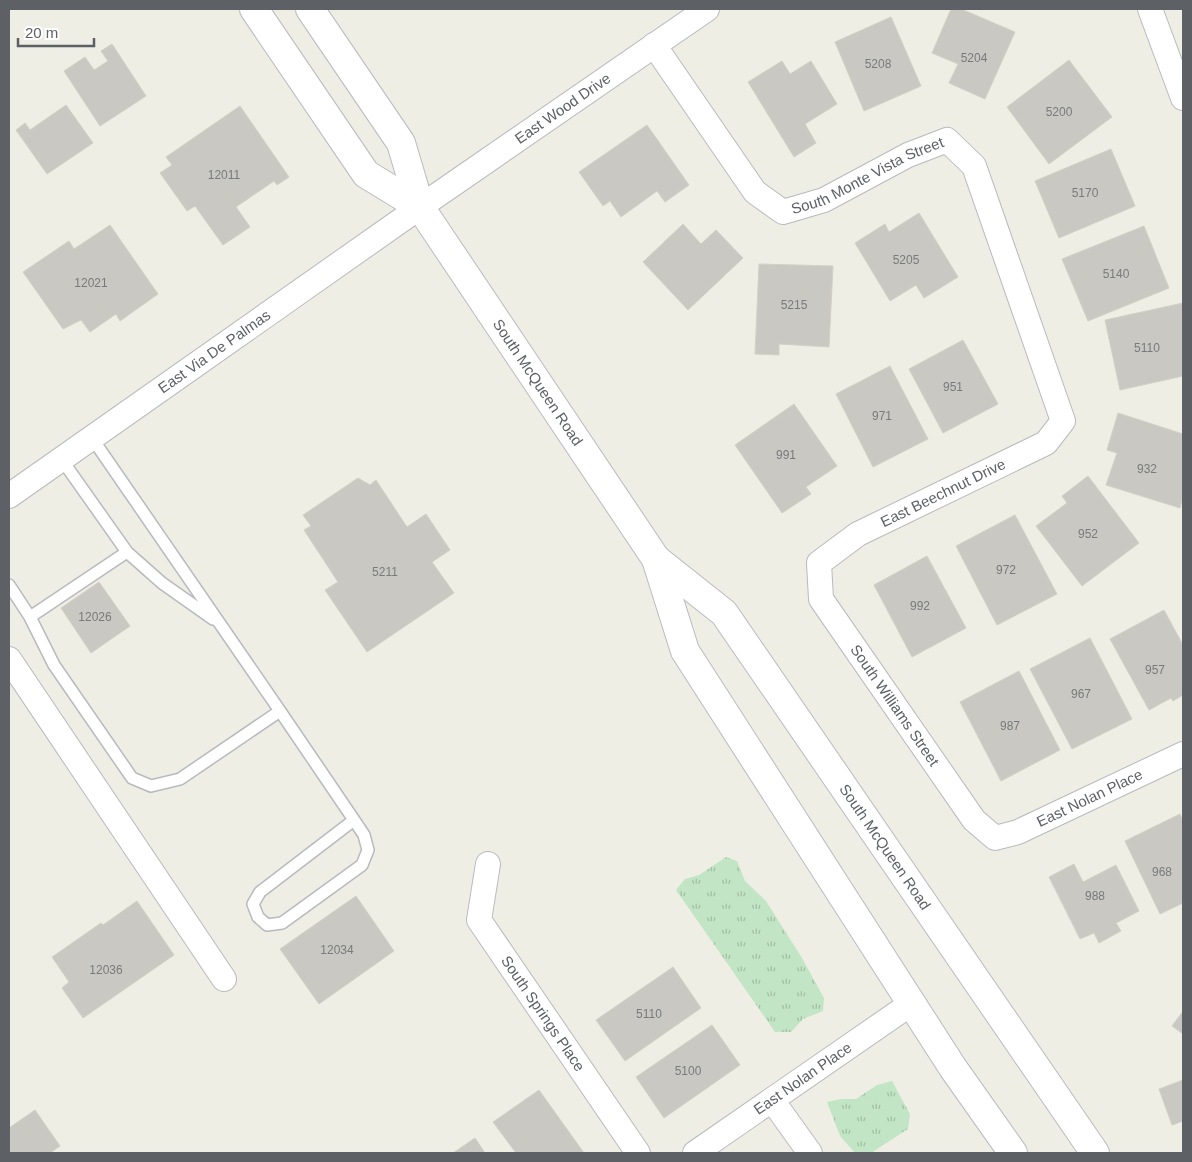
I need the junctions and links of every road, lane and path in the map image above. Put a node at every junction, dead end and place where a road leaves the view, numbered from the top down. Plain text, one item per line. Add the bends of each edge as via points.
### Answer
1 (254, 9) edge
2 (310, 9) edge
3 (708, 9) edge
4 (1150, 9) edge
5 (654, 45) junction
6 (1183, 98) edge
7 (420, 208) junction
8 (1064, 421) joint
9 (92, 438) junction
10 (62, 460) junction
11 (9, 496) edge
12 (127, 552) junction
13 (656, 559) junction
14 (819, 563) joint
15 (9, 585) edge
16 (30, 617) junction
17 (220, 625) junction
18 (9, 659) edge
19 (280, 711) junction
20 (1183, 754) edge
21 (354, 820) junction
22 (995, 838) joint
23 (488, 864) dead end
24 (224, 979) dead end
25 (912, 1003) junction
26 (772, 1100) junction
27 (638, 1153) edge
28 (695, 1153) edge
29 (810, 1153) edge
30 (1013, 1153) edge
31 (1095, 1153) edge

1 - 7 main road, South McQueen Road via 366,174
2 - 7 main road, South McQueen Road via 402,143
3 - 5 street, East Wood Drive
4 - 6 street
5 - 7 street, East Wood Drive
5 - 8 street, South Monte Vista Street via 755,192 782,212 824,200 908,155 947,140 974,166
7 - 9 street, East Via De Palmas
7 - 13 main road, South McQueen Road
8 - 14 street, East Beechnut Drive via 1046,444 858,534
9 - 10 street, East Via De Palmas
9 - 17 lane
10 - 11 street, East Via De Palmas
10 - 12 lane
12 - 16 lane
12 - 17 lane via 162,583
13 - 25 main road, South McQueen Road via 685,651
13 - 31 main road, South McQueen Road via 724,613
14 - 22 street, South Williams Street via 821,599 974,820
15 - 16 lane
16 - 19 lane via 54,665 132,778 151,786 180,778
17 - 19 lane
18 - 24 street
19 - 21 lane
20 - 22 street, East Nolan Place via 1018,832
21 - 21 lane via 364,835 368,850 362,865 282,923 267,925 258,917 253,904 260,892
23 - 27 street, South Springs Place via 479,920
25 - 26 street, East Nolan Place
25 - 30 main road, South McQueen Road
26 - 28 street, East Nolan Place
26 - 29 street

